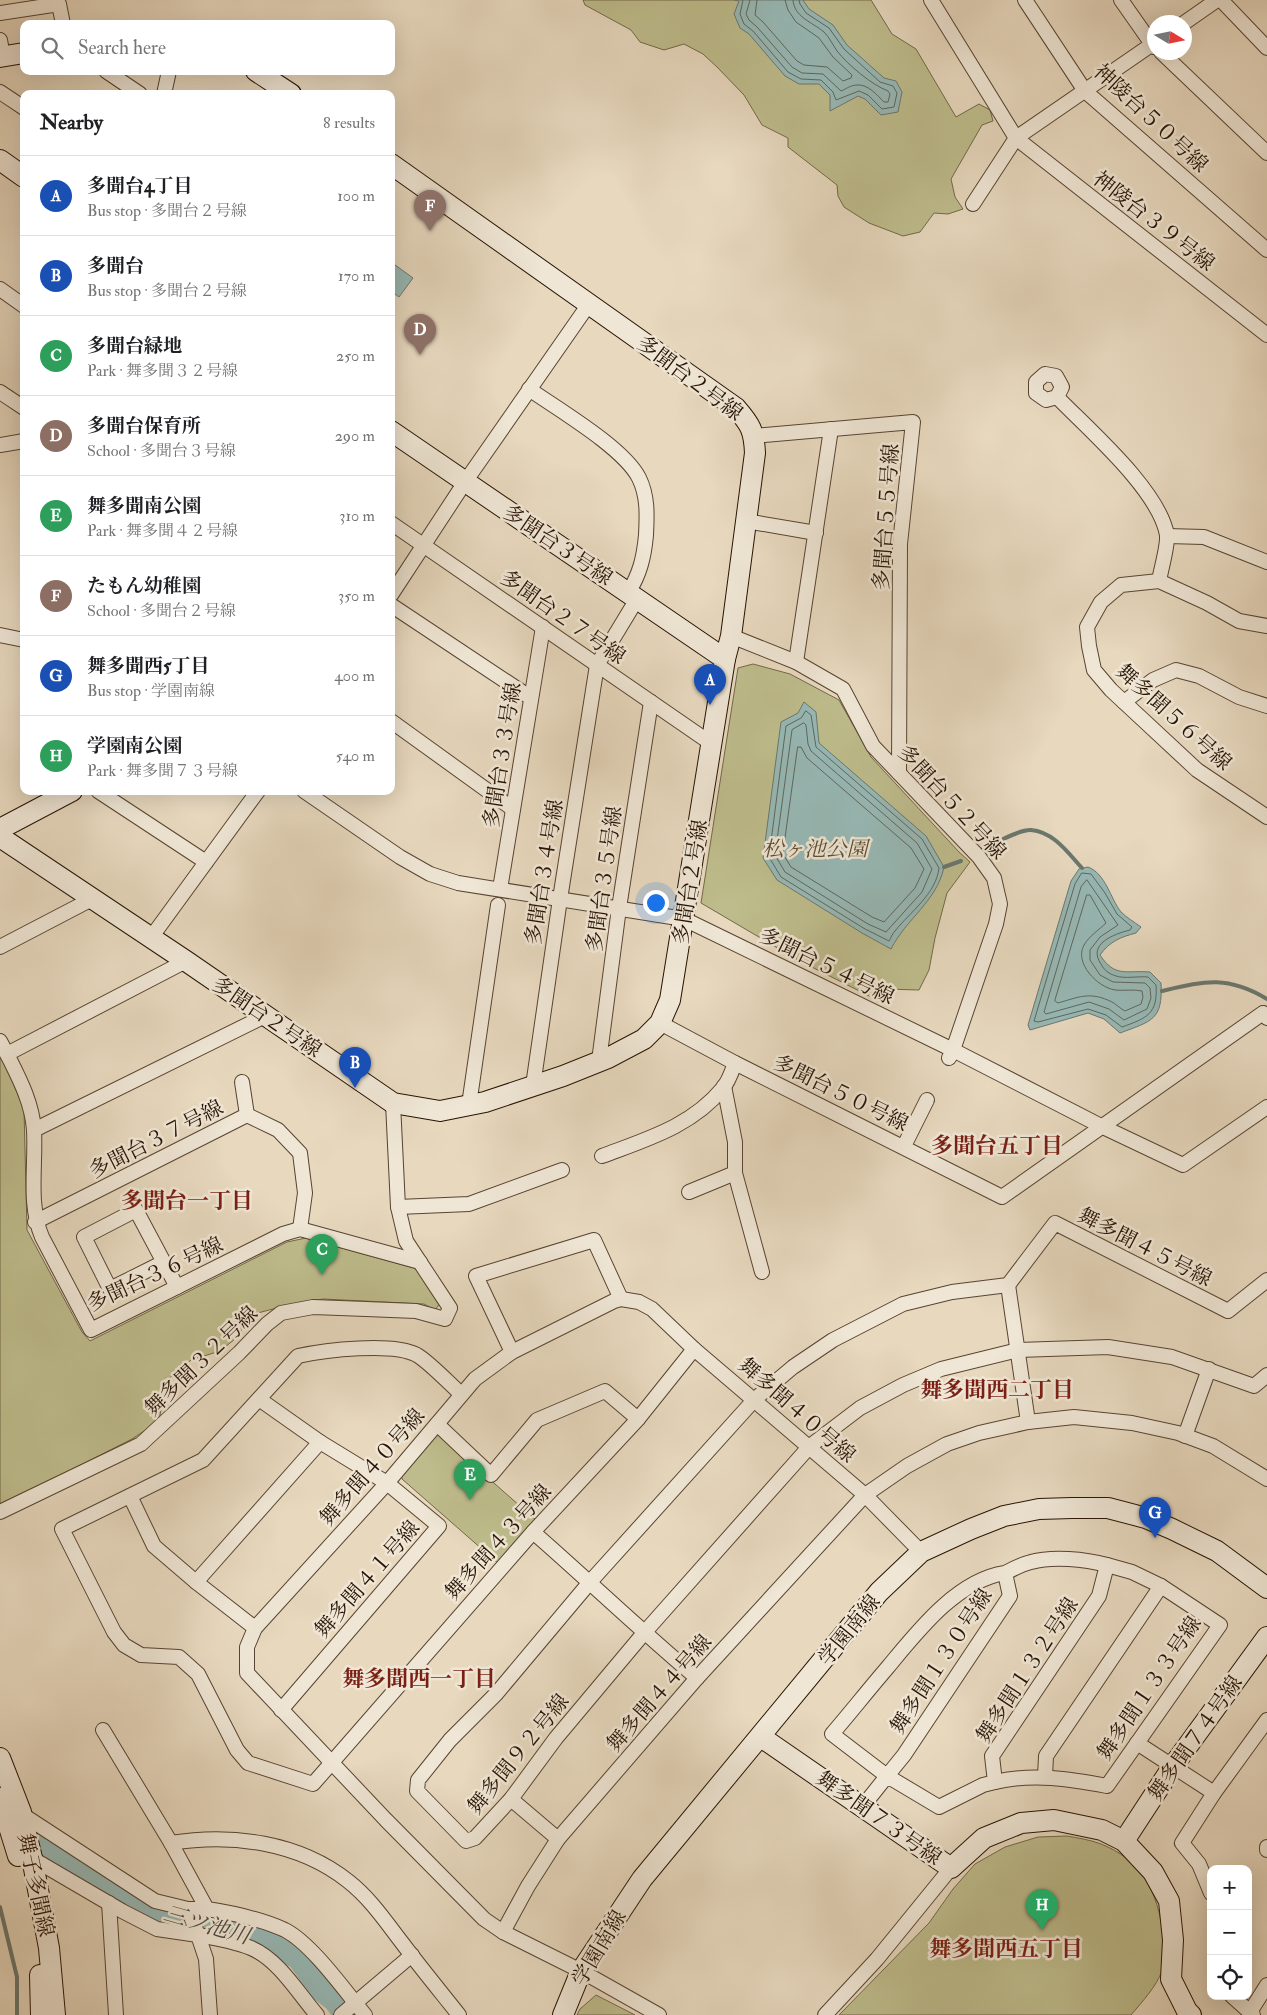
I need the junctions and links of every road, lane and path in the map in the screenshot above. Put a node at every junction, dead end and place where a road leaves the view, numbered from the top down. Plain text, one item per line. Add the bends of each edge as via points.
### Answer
1 (932, 0) edge
2 (1025, 0) edge
3 (1121, 0) edge
4 (1219, 0) edge
5 (0, 13) edge
6 (1192, 18) edge
7 (62, 20) edge
8 (1147, 36) edge
9 (1267, 48) edge
10 (1, 52) edge
11 (1147, 52) edge
12 (20, 53) edge
13 (1169, 60) edge
14 (112, 75) edge
15 (167, 75) edge
16 (262, 75) edge
17 (134, 90) edge
18 (165, 90) edge
19 (285, 90) edge
20 (1085, 91) junction
21 (0, 92) edge
22 (20, 105) edge
23 (1016, 138) junction
24 (1267, 153) edge
25 (0, 160) edge
26 (395, 167) edge
27 (20, 174) edge
28 (972, 204) dead end
29 (1267, 250) edge
30 (0, 289) edge
31 (20, 303) edge
32 (588, 304) junction
33 (1265, 330) edge
34 (530, 389) junction
35 (0, 392) edge
36 (1057, 397) dead end
37 (20, 405) edge
38 (831, 429) junction
39 (395, 434) edge
40 (754, 436) junction
41 (20, 442) edge
42 (0, 445) edge
43 (465, 482) junction
44 (746, 521) junction
45 (395, 526) edge
46 (816, 533) junction
47 (1167, 536) junction
48 (424, 546) junction
49 (1267, 562) edge
50 (1159, 581) junction
51 (395, 589) edge
52 (633, 596) junction
53 (395, 608) edge
54 (1267, 626) edge
55 (543, 627) junction
56 (0, 635) edge
57 (731, 636) junction
58 (20, 639) edge
59 (725, 659) junction
60 (796, 662) junction
61 (597, 665) junction
62 (531, 698) junction
63 (651, 702) junction
64 (1124, 702) junction
65 (1267, 706) edge
66 (395, 724) edge
67 (712, 744) junction
68 (899, 773) junction
69 (64, 795) edge
70 (104, 795) edge
71 (255, 795) edge
72 (310, 795) edge
73 (513, 809) junction
74 (1267, 817) edge
75 (0, 829) edge
76 (0, 837) edge
77 (206, 862) junction
78 (500, 889) junction
79 (92, 899) junction
80 (560, 899) junction
81 (498, 905) dead end
82 (619, 908) junction
83 (684, 919) junction
84 (150, 939) junction
85 (0, 947) edge
86 (186, 961) junction
87 (265, 1016) junction
88 (1267, 1018) edge
89 (660, 1023) junction
90 (0, 1040) edge
91 (7, 1054) junction
92 (951, 1054) junction
93 (599, 1062) junction
94 (735, 1063) junction
95 (242, 1082) dead end
96 (533, 1086) junction
97 (724, 1086) junction
98 (927, 1100) dead end
99 (392, 1103) junction
100 (469, 1105) junction
101 (1267, 1107) edge
102 (248, 1115) junction
103 (1103, 1127) junction
104 (34, 1130) junction
105 (904, 1146) junction
106 (602, 1156) dead end
107 (562, 1170) dead end
108 (735, 1173) junction
109 (689, 1192) dead end
110 (398, 1208) junction
111 (35, 1222) junction
112 (300, 1229) junction
113 (164, 1262) junction
114 (420, 1262) junction
115 (762, 1272) dead end
116 (1267, 1280) edge
117 (1008, 1285) junction
118 (177, 1287) junction
119 (622, 1299) junction
120 (694, 1349) junction
121 (1018, 1350) junction
122 (512, 1352) junction
123 (1209, 1369) junction
124 (1267, 1375) edge
125 (461, 1394) junction
126 (259, 1399) junction
127 (755, 1399) junction
128 (638, 1419) junction
129 (1028, 1422) junction
130 (436, 1424) junction
131 (1185, 1436) junction
132 (320, 1442) junction
133 (810, 1446) junction
134 (1267, 1478) edge
135 (387, 1483) junction
136 (864, 1495) junction
137 (130, 1496) junction
138 (0, 1512) edge
139 (533, 1532) junction
140 (921, 1552) junction
141 (1106, 1565) junction
142 (1005, 1573) junction
143 (196, 1582) junction
144 (590, 1582) junction
145 (1161, 1586) junction
146 (1267, 1588) edge
147 (255, 1628) junction
148 (644, 1633) junction
149 (1267, 1637) edge
150 (697, 1678) junction
151 (281, 1710) junction
152 (1267, 1720) edge
153 (103, 1730) dead end
154 (761, 1737) junction
155 (1137, 1743) junction
156 (0, 1758) edge
157 (331, 1762) junction
158 (1173, 1766) junction
159 (887, 1776) junction
160 (1045, 1777) junction
161 (995, 1782) junction
162 (1214, 1793) junction
163 (511, 1799) junction
164 (6, 1805) edge
165 (863, 1806) junction
166 (558, 1839) junction
167 (1124, 1841) junction
168 (171, 1843) junction
169 (24, 1854) junction
170 (951, 1868) junction
171 (1207, 1883) edge
172 (110, 1903) junction
173 (188, 1909) junction
174 (207, 1909) junction
175 (503, 1932) junction
176 (198, 1935) junction
177 (412, 1955) junction
178 (581, 1971) junction
179 (1267, 1985) edge
180 (1236, 2000) edge
181 (355, 2004) junction
182 (1251, 2014) edge
183 (40, 2015) edge
184 (55, 2015) edge
185 (116, 2015) edge
186 (210, 2015) edge
187 (317, 2015) edge
188 (341, 2015) edge
189 (365, 2015) edge
190 (459, 2015) edge
191 (563, 2015) edge
192 (659, 2015) edge
193 (825, 2015) edge
194 (1191, 2015) edge

1 - 23 street, 神陵台３９号線
2 - 20 street, 神陵台５０号線
3 - 8 street
4 - 6 street
4 - 9 street
5 - 7 street via 59,4
10 - 12 street
11 - 20 street
13 - 24 street
14 - 17 street
15 - 18 street
16 - 19 street
20 - 23 street
20 - 29 street, 神陵台５０号線
21 - 22 street
23 - 28 street
23 - 33 street, 神陵台３９号線
25 - 27 street
26 - 32 street, 多聞台２号線
30 - 31 street
32 - 34 street
32 - 40 street, 多聞台２号線 via 736,408 749,423
34 - 43 street
34 - 52 street via 618,452 639,478 648,510 644,557
35 - 37 street
36 - 47 street via 1143,486
38 - 40 street, 多聞台５５号線
38 - 46 street
38 - 68 street, 多聞台５５号線 via 913,422 900,544
39 - 43 street, 多聞台３号線
40 - 44 street, 多聞台２号線 via 755,453
41 - 42 street
43 - 48 street
43 - 52 street, 多聞台３号線
44 - 46 street
44 - 57 street, 多聞台２号線
45 - 48 street, 多聞台２７号線
46 - 60 street
47 - 49 street via 1204,537
47 - 50 street
48 - 51 street
48 - 55 street, 多聞台２７号線
50 - 54 street via 1239,621
50 - 64 street, 舞多聞５６号線 via 1121,585 1101,602 1087,627 1094,670
52 - 59 street, 多聞台３号線
52 - 61 street
53 - 62 street
55 - 61 street, 多聞台２７号線
55 - 62 street, 多聞台３３号線
56 - 58 street
57 - 59 street, 多聞台２号線
57 - 60 street, 多聞台５２号線
59 - 67 street, 多聞台２号線
60 - 68 street, 多聞台５２号線 via 842,689 872,746
61 - 63 street, 多聞台２７号線
61 - 80 street, 多聞台３４号線
62 - 73 street, 多聞台３３号線
63 - 67 street, 多聞台２７号線
63 - 82 street, 多聞台３５号線
64 - 65 street via 1153,680 1176,670 1199,676 1239,697
64 - 74 street, 舞多聞５６号線 via 1197,770
66 - 73 street
67 - 83 street, 多聞台２号線
68 - 92 street, 多聞台５２号線 via 979,857 994,878 1000,904
69 - 75 street
70 - 77 street
71 - 77 street
72 - 78 street, 多聞台５４号線 via 430,874 458,883
73 - 78 street, 多聞台３３号線
76 - 79 street, 多聞台２号線
77 - 84 street
78 - 80 street, 多聞台５４号線
79 - 84 street, 多聞台２号線
79 - 85 street
80 - 82 street, 多聞台５４号線
80 - 96 street, 多聞台３４号線
81 - 100 street
82 - 83 street, 多聞台５４号線
82 - 93 street, 多聞台３５号線
83 - 89 street, 多聞台２号線 via 670,1000
83 - 92 street, 多聞台５４号線
84 - 86 street, 多聞台２号線
86 - 87 street, 多聞台２号線
86 - 91 street
87 - 99 street, 多聞台２号線
87 - 104 street
88 - 103 street via 1263,1013
89 - 93 street, 多聞台２号線 via 644,1039
89 - 94 street, 多聞台５０号線
90 - 91 street, 多聞台３６号線
91 - 104 street, 多聞台３６号線 via 30,1108
92 - 103 street
93 - 96 street, 多聞台２号線
94 - 97 street
94 - 105 street, 多聞台５０号線
95 - 102 street
96 - 100 street, 多聞台２号線
97 - 106 street via 697,1114 660,1134
97 - 108 street via 735,1142
98 - 105 street
99 - 100 street, 多聞台２号線 via 440,1111
99 - 110 street
101 - 103 street via 1184,1165
102 - 111 street, 多聞台３７号線
102 - 112 street, 多聞台３７号線 via 278,1130 300,1153 305,1193
103 - 105 street, 多聞台５０号線 via 1002,1197
104 - 111 street, 多聞台３６号線
107 - 110 street via 470,1204
108 - 109 street
108 - 115 street
110 - 114 street via 406,1241
111 - 118 street, 多聞台３６号線 via 91,1330
112 - 114 street
112 - 118 street, 多聞台３６号線 via 282,1234
113 - 113 street via 136,1210 84,1237 110,1290
113 - 118 street
114 - 138 street, 舞多聞３２号線 via 450,1308 445,1319 416,1311 366,1308 313,1308 282,1313 142,1444
116 - 117 street, 舞多聞４５号線 via 1228,1311 1055,1223
117 - 121 street
117 - 127 street via 952,1292 903,1304 833,1340 793,1367
119 - 120 street, 舞多聞４０号線 via 652,1309
119 - 122 street, 舞多聞４０号線
119 - 122 street via 594,1240 476,1276
120 - 127 street, 舞多聞４０号線
120 - 128 street, 舞多聞４３号線
121 - 123 street, 舞多聞９２号線 via 1108,1347 1172,1357
121 - 129 street
121 - 133 street, 舞多聞９２号線 via 941,1369 903,1385 860,1408
122 - 125 street, 舞多聞４０号線 via 475,1379
123 - 124 street, 舞多聞９２号線 via 1254,1386
123 - 131 street
125 - 126 street via 417,1355 389,1348 298,1356
125 - 130 street, 舞多聞４０号線
126 - 132 street
126 - 137 street via 204,1460
127 - 133 street, 舞多聞４０号線
127 - 144 street, 舞多聞９２号線
128 - 130 street via 605,1391 536,1420 491,1475
128 - 139 street, 舞多聞４３号線
129 - 131 street via 1074,1417 1132,1423
129 - 136 street via 947,1444
130 - 135 street, 舞多聞４０号線
131 - 134 street via 1213,1446
132 - 135 street
132 - 143 street
133 - 136 street, 舞多聞４０号線
133 - 148 street, 舞多聞９２号線
135 - 147 street, 舞多聞４０号線
135 - 151 street, 舞多聞４１号線 via 439,1526
136 - 140 street, 舞多聞４０号線
136 - 150 street, 舞多聞４４号線
137 - 143 street via 154,1546
137 - 157 street, 舞多聞４３号線 via 62,1529 114,1632 124,1645 140,1655 179,1658 198,1674 237,1750 248,1763 313,1784
139 - 144 street
139 - 157 street, 舞多聞４３号線
140 - 146 street, 学園南線 via 1004,1516 1039,1509 1108,1508 1172,1528 1217,1551
140 - 154 street, 学園南線 via 880,1592
141 - 142 street via 1091,1561 1038,1561
141 - 145 street, 舞多聞１３３号線 via 1132,1572
141 - 161 street, 舞多聞１３２号線 via 1099,1596 992,1756
142 - 159 street, 舞多聞１３０号線 via 1010,1596
142 - 159 street, 舞多聞１３０号線 via 995,1574 960,1592 927,1620 832,1734
143 - 147 street
144 - 148 street
144 - 163 street, 舞多聞９２号線 via 418,1780 417,1791 466,1841 475,1838
145 - 155 street, 舞多聞１３３号線 via 1220,1624
145 - 160 street via 1046,1756
147 - 151 street, 舞多聞４０号線 via 246,1647 246,1673
148 - 150 street
148 - 163 street, 舞多聞９２号線 via 556,1738
149 - 158 street, 舞多聞７４号線
150 - 166 street, 舞多聞４４号線
151 - 157 street, 舞多聞４０号線
152 - 162 street
153 - 168 street
154 - 165 street, 舞多聞７３号線
154 - 178 street, 学園南線 via 642,1879
155 - 158 street
155 - 160 street, 舞多聞１３３号線 via 1107,1786
156 - 164 street, 舞子多聞線
157 - 175 street, 舞多聞４０号線 via 484,1919
158 - 162 street
158 - 167 street, 舞多聞７４号線
159 - 161 street via 939,1807
159 - 165 street, 舞多聞１３０号線
160 - 161 street, 舞多聞１３３号線
162 - 171 street via 1182,1843 1199,1864
163 - 166 street
164 - 169 street, 舞子多聞線
164 - 173 street via 155,1901
165 - 170 street, 舞多聞７３号線
166 - 175 street, 舞多聞４４号線
167 - 170 street, 舞多聞７３号線 via 1102,1830 1054,1820 1021,1823 984,1838
167 - 194 street, 舞多聞７３号線 via 1153,1872 1169,1901 1174,1940 1171,1979
168 - 174 street
168 - 177 street via 226,1838 260,1842 293,1851 348,1881 372,1904
169 - 172 street
169 - 183 street, 舞子多聞線 via 40,1974
169 - 184 street, 舞子多聞線 via 49,1948
170 - 193 street via 877,1959
172 - 176 street via 157,1929
172 - 185 street
173 - 174 street
173 - 176 street
174 - 181 street via 258,1920 287,1931 314,1953
175 - 178 street, 舞多聞４０号線
176 - 186 street via 206,1960
176 - 187 street via 253,1949 275,1965
177 - 181 street
177 - 190 street
178 - 191 street, 学園南線
178 - 192 street, 舞多聞４０号線
179 - 182 street
180 - 182 street
181 - 188 street
181 - 189 street

